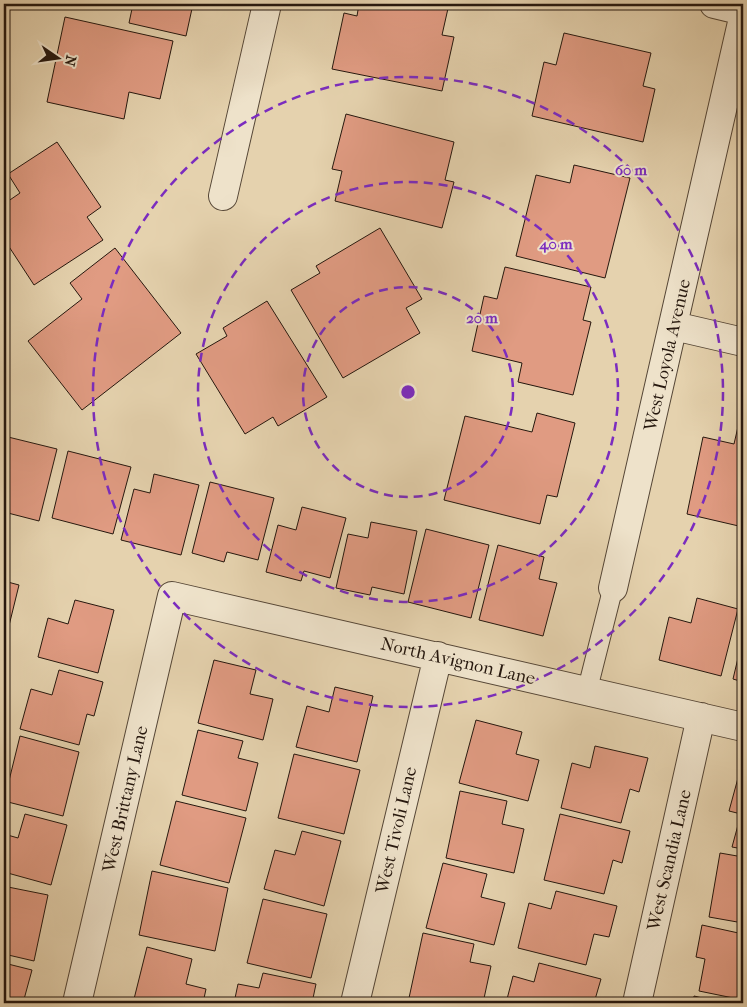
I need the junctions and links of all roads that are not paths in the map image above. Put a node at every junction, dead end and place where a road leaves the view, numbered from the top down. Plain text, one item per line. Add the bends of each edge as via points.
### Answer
1 (267, 4) edge
2 (714, 4) edge
3 (743, 11) edge
4 (743, 18) edge
5 (223, 196) dead end
6 (674, 326) junction
7 (743, 342) edge
8 (613, 588) joint
9 (172, 596) joint
10 (438, 656) junction
11 (587, 691) junction
12 (701, 717) junction
13 (743, 727) edge
14 (77, 1003) edge
15 (355, 1003) edge
16 (637, 1003) edge

1 - 5 street
2 - 3 street
4 - 6 street, West Loyola Avenue
6 - 7 street
6 - 8 street, West Loyola Avenue
8 - 11 lane, West Loyola Avenue
9 - 10 street, North Avignon Lane
9 - 14 street, West Brittany Lane
10 - 11 street, North Avignon Lane
10 - 15 street, West Tivoli Lane
11 - 12 street, North Avignon Lane
12 - 13 street, North Avignon Lane
12 - 16 street, West Scandia Lane

